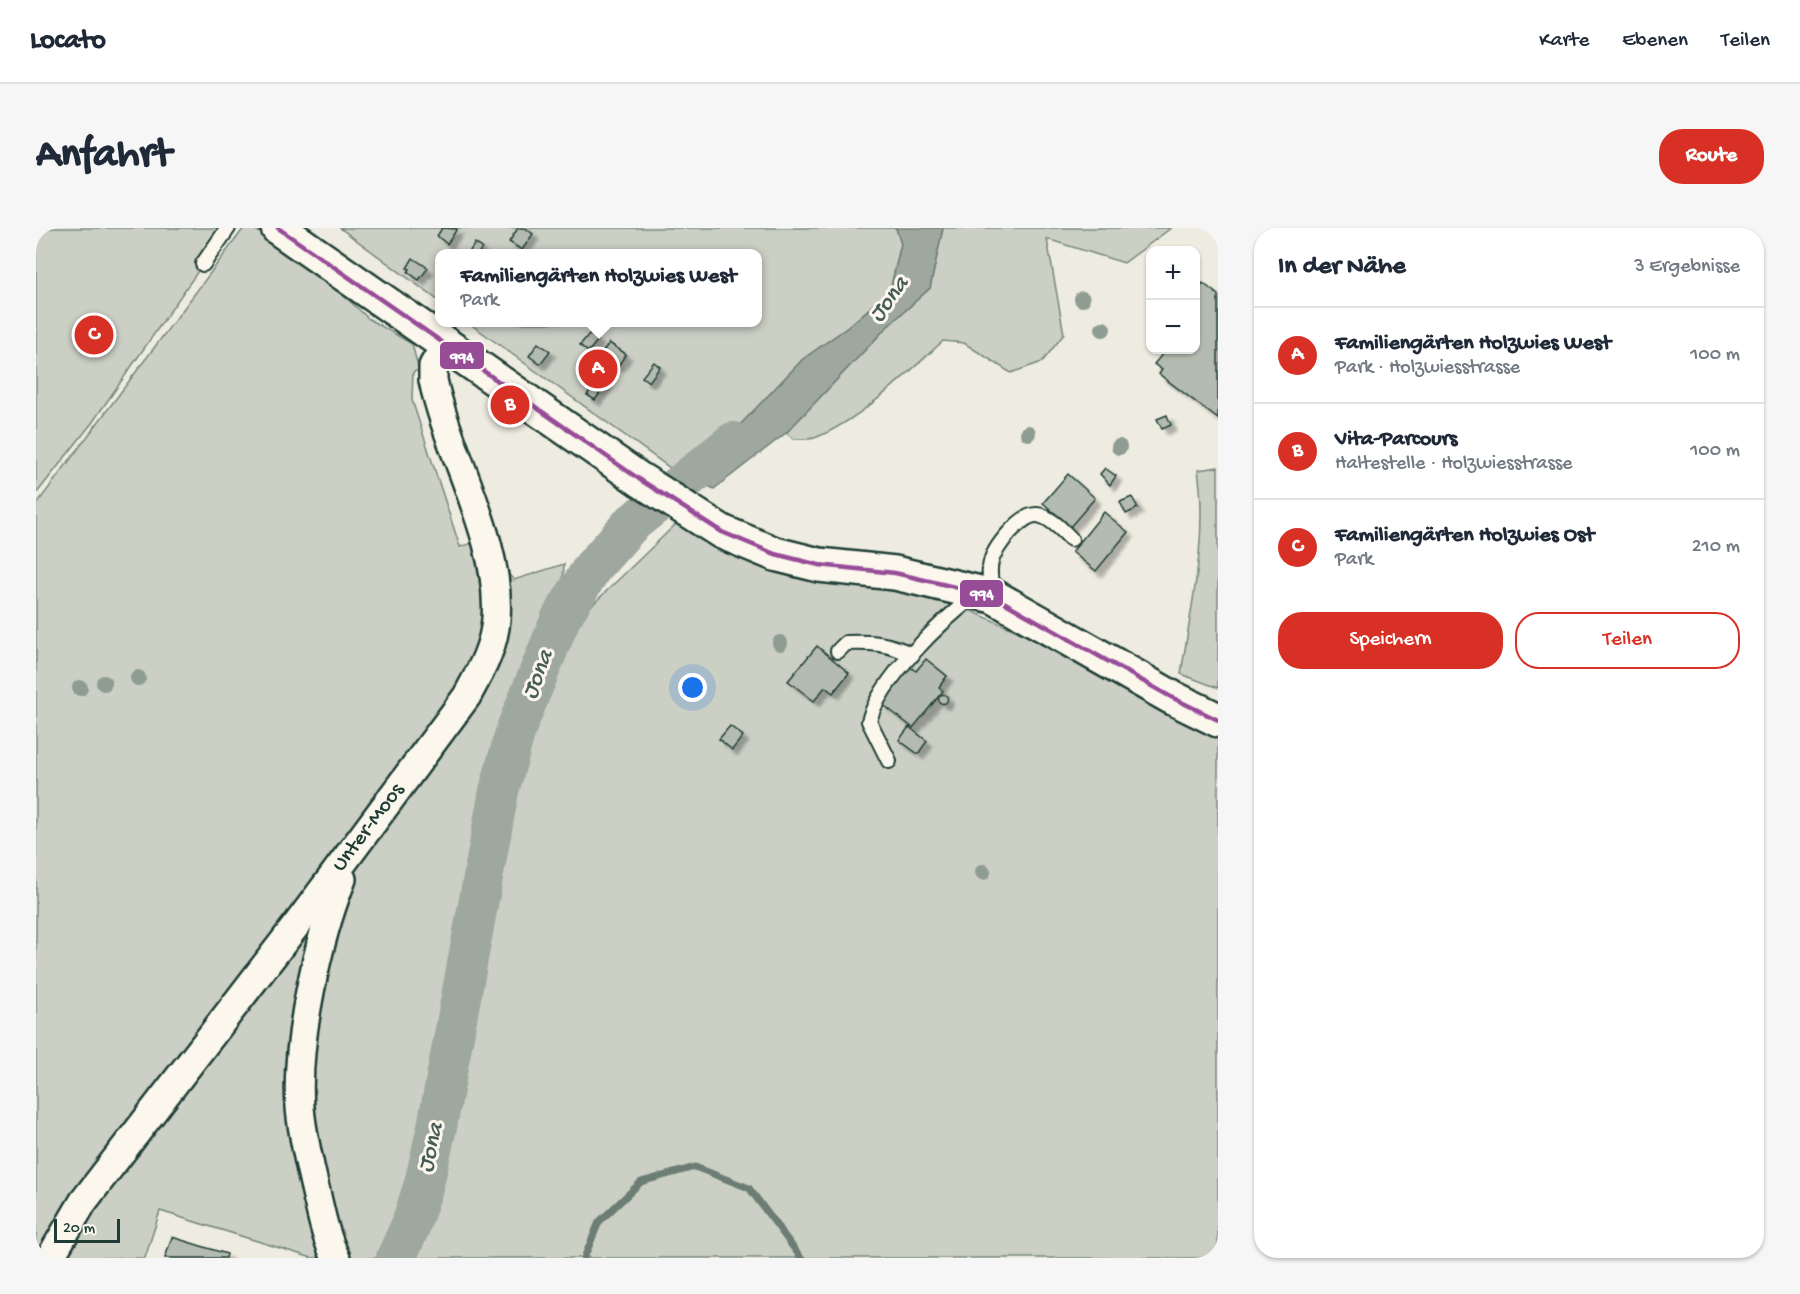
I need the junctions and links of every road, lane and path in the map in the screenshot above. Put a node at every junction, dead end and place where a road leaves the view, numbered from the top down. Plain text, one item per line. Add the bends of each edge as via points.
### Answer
1 (228, 228) edge
2 (278, 228) edge
3 (203, 264) dead end
4 (446, 344) junction
5 (1071, 539) dead end
6 (986, 595) junction
7 (838, 651) dead end
8 (912, 655) junction
9 (1218, 720) edge
10 (889, 761) dead end
11 (356, 844) junction
12 (50, 1258) edge
13 (336, 1258) edge

1 - 3 lane
2 - 4 street
4 - 6 street via 722,532 775,554 819,565 895,573
4 - 11 street, Unter-Moos via 434,366 433,380 488,553 496,621 483,667 466,696
5 - 6 lane via 1045,518 1023,518 991,561
6 - 8 lane via 951,614
6 - 9 street
7 - 8 lane via 846,643 875,642
8 - 10 lane via 873,706 869,721
11 - 12 street, Unter-Moos via 83,1202
11 - 13 street via 326,920 301,1053 300,1107 306,1143 326,1238

